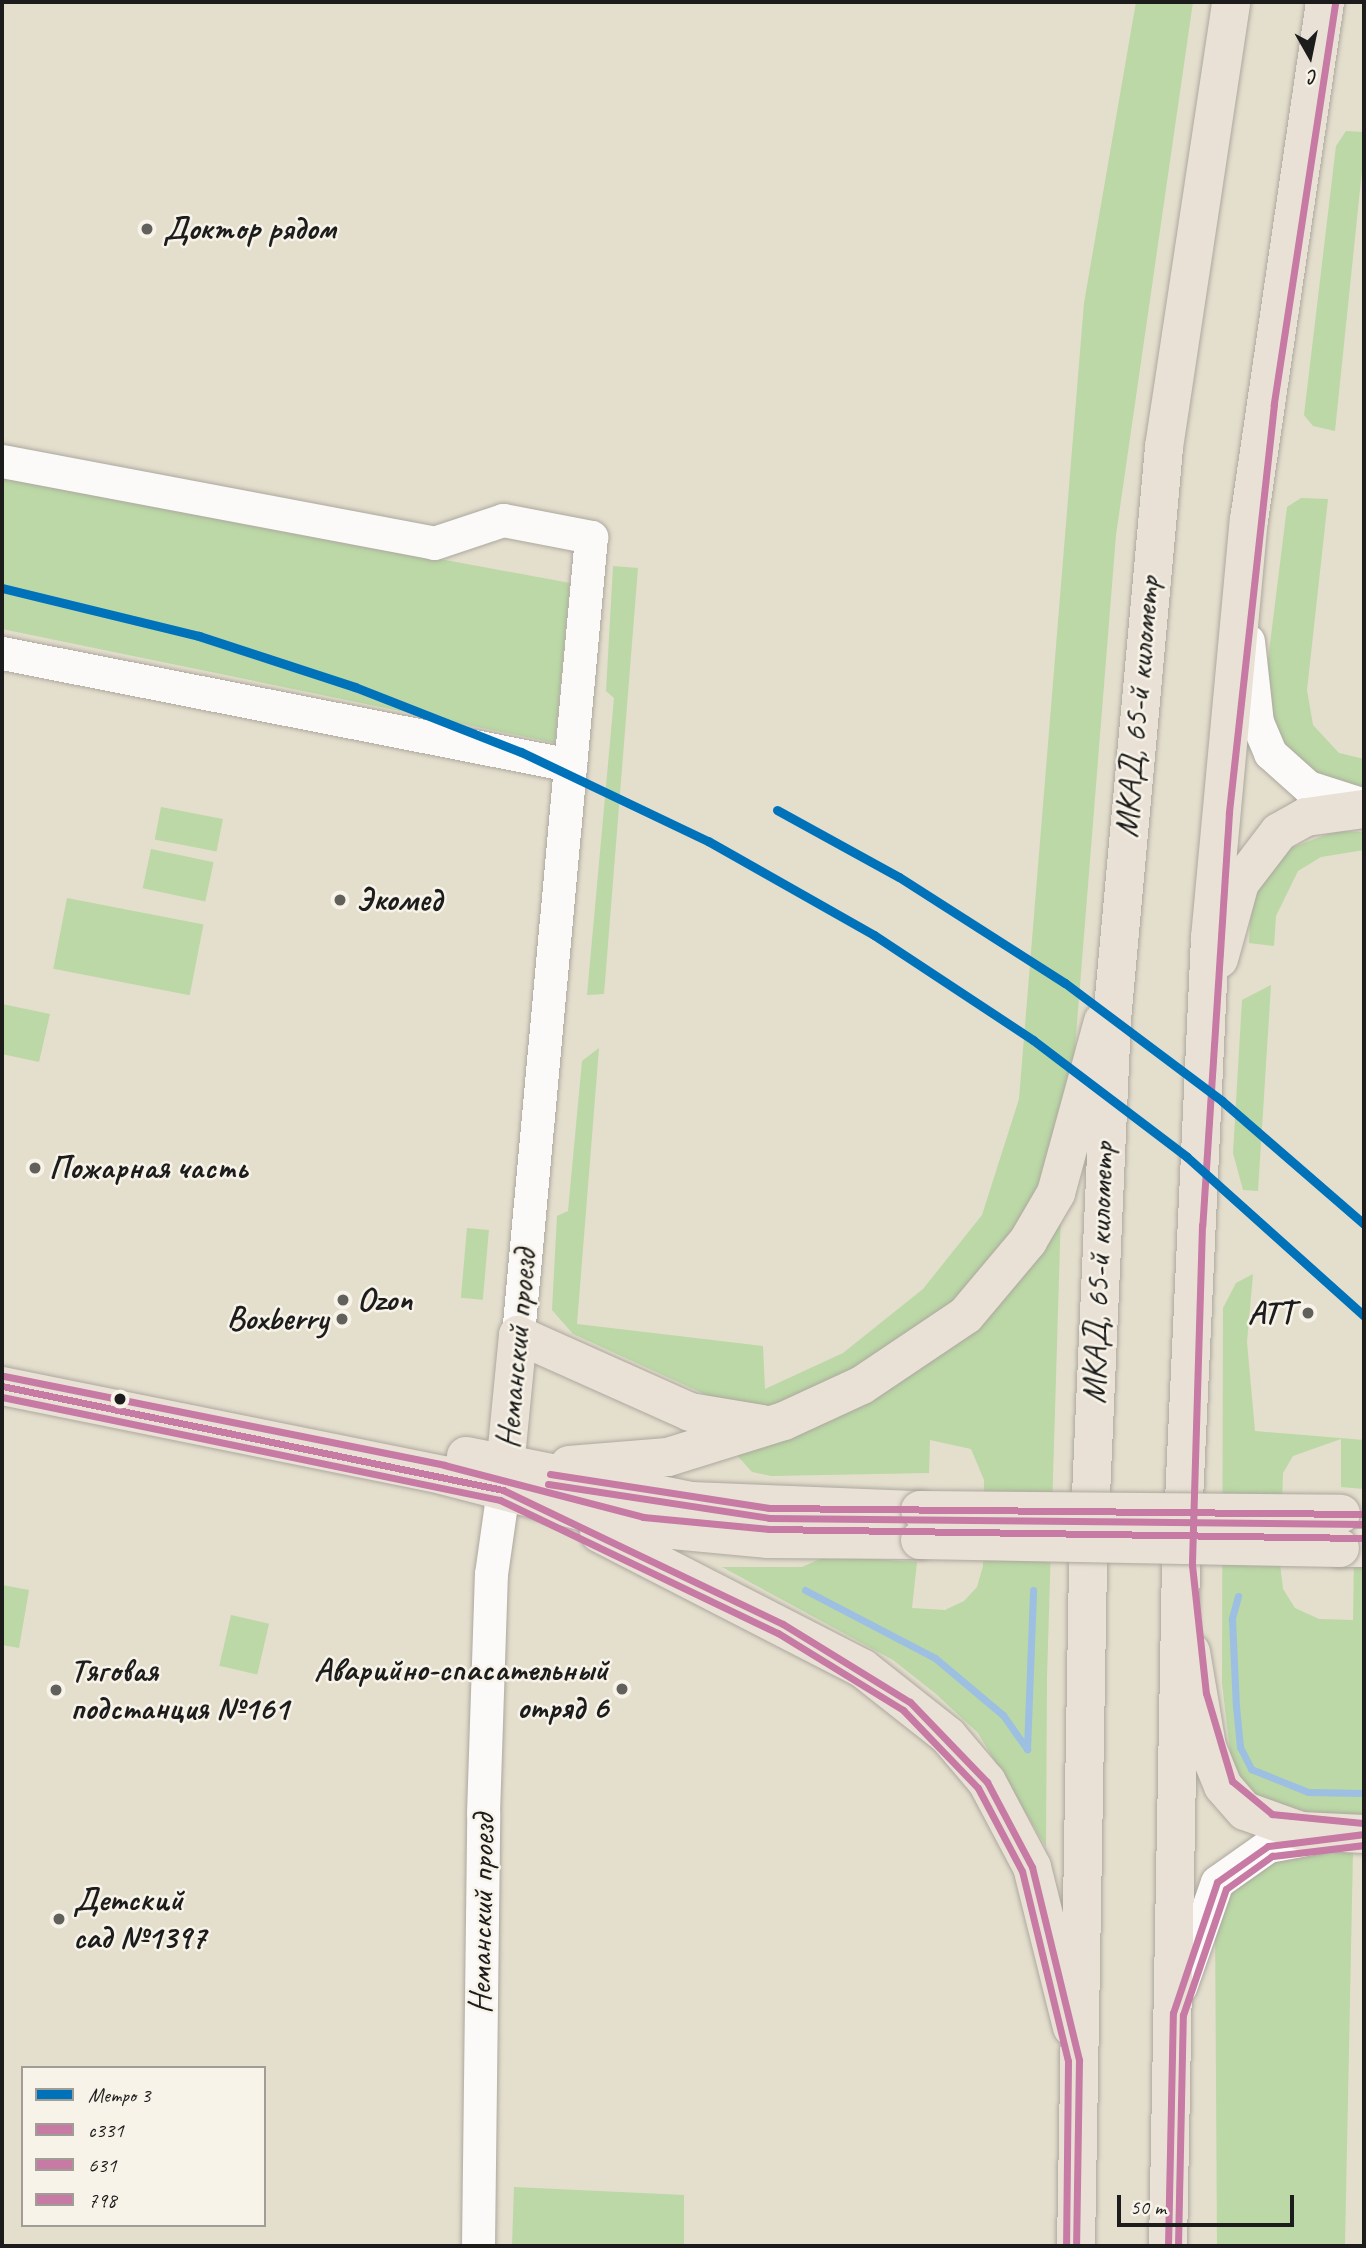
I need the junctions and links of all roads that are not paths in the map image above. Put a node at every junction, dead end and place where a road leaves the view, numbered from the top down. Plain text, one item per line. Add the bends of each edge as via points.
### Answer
1 (1231, 2) edge
2 (1325, 2) edge
3 (2, 461) edge
4 (1243, 577) junction
5 (2, 653) edge
6 (570, 765) junction
7 (1364, 807) edge
8 (1116, 968) junction
9 (1206, 1016) junction
10 (518, 1335) junction
11 (2, 1358) edge
12 (2, 1385) edge
13 (784, 1421) junction
14 (504, 1477) junction
15 (691, 1500) junction
16 (538, 1504) junction
17 (920, 1525) junction
18 (641, 1527) junction
19 (1355, 1527) edge
20 (658, 1560) junction
21 (1181, 1565) junction
22 (1352, 1834) edge
23 (1173, 2013) junction
24 (1079, 2060) junction
25 (478, 2246) edge
26 (1076, 2246) edge
27 (1168, 2246) edge

1 - 8 main road, МКАД, 65-й километр via 1164,447
2 - 4 main road
3 - 6 street, Неманский проезд via 434,543 503,520 591,537
4 - 7 street via 1257,722 1270,753 1308,787
4 - 9 main road
5 - 6 street
6 - 10 street, Неманский проезд
7 - 9 main road via 1306,817 1259,852 1240,883
8 - 13 main road via 1075,1136 1056,1193 1028,1241 966,1315 925,1346
8 - 24 main road, МКАД, 65-й километр via 1099,1219
9 - 21 main road
10 - 13 main road via 714,1420 748,1426
10 - 14 main road, Неманский проезд
11 - 14 main road
12 - 14 main road
13 - 14 main road via 668,1457
14 - 15 main road
14 - 16 main road
14 - 25 street, Неманский проезд via 491,1574
15 - 17 main road
15 - 18 main road via 651,1506
16 - 18 main road
16 - 20 main road
17 - 18 main road via 768,1539
17 - 19 main road, bridge
18 - 20 main road via 644,1544
20 - 24 main road via 862,1668 910,1702 964,1754 987,1782 1032,1867
21 - 22 main road via 1196,1695 1223,1786 1245,1811 1269,1824
21 - 23 main road
22 - 23 street via 1268,1846 1217,1882
23 - 27 main road
24 - 26 main road, МКАД, 65-й километр

